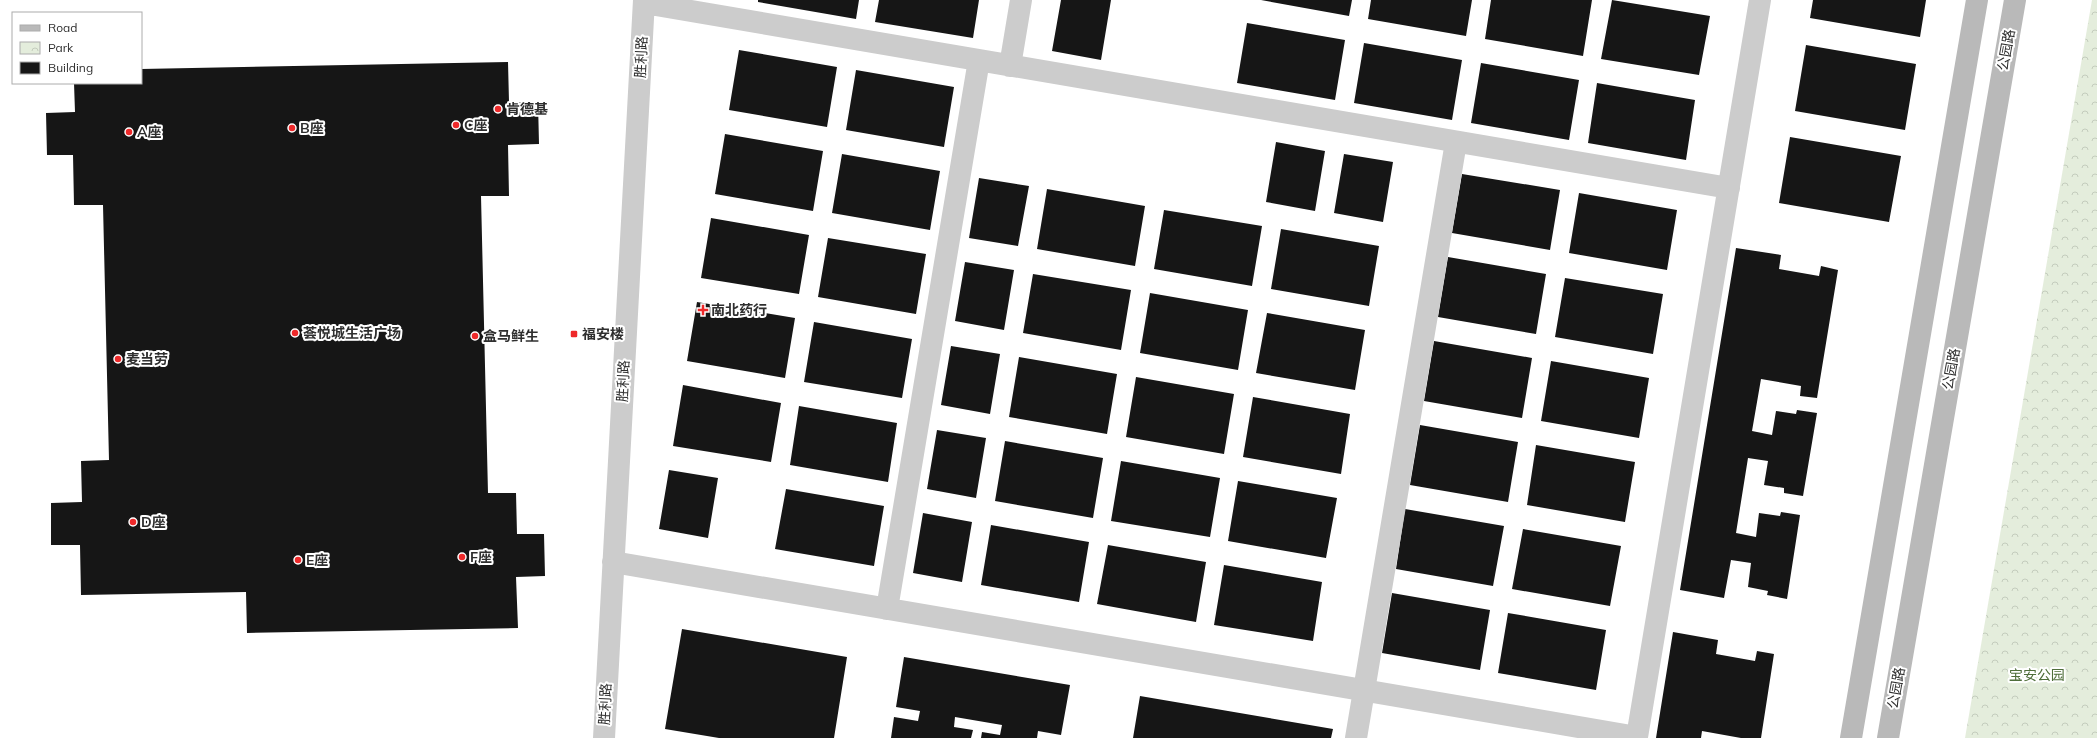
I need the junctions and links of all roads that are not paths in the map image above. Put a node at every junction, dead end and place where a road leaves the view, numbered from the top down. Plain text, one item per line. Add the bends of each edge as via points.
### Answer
1 (1022, 0) edge
2 (1760, 0) edge
3 (1977, 0) edge
4 (2014, 0) edge
5 (644, 2) edge
6 (979, 60) junction
7 (1010, 66) junction
8 (1456, 142) junction
9 (1729, 188) junction
10 (613, 562) junction
11 (887, 609) junction
12 (1364, 690) junction
13 (604, 738) edge
14 (1356, 738) edge
15 (1851, 738) edge
16 (1888, 738) edge

1 - 7 street
2 - 9 street
3 - 15 main road
4 - 16 main road, 公园路
5 - 6 street
5 - 10 street, 胜利路
6 - 7 street
6 - 11 street
7 - 8 street
8 - 9 street
8 - 12 street
9 - 12 street via 1637,737
10 - 11 street
10 - 13 street, 胜利路
11 - 12 street
12 - 14 street

